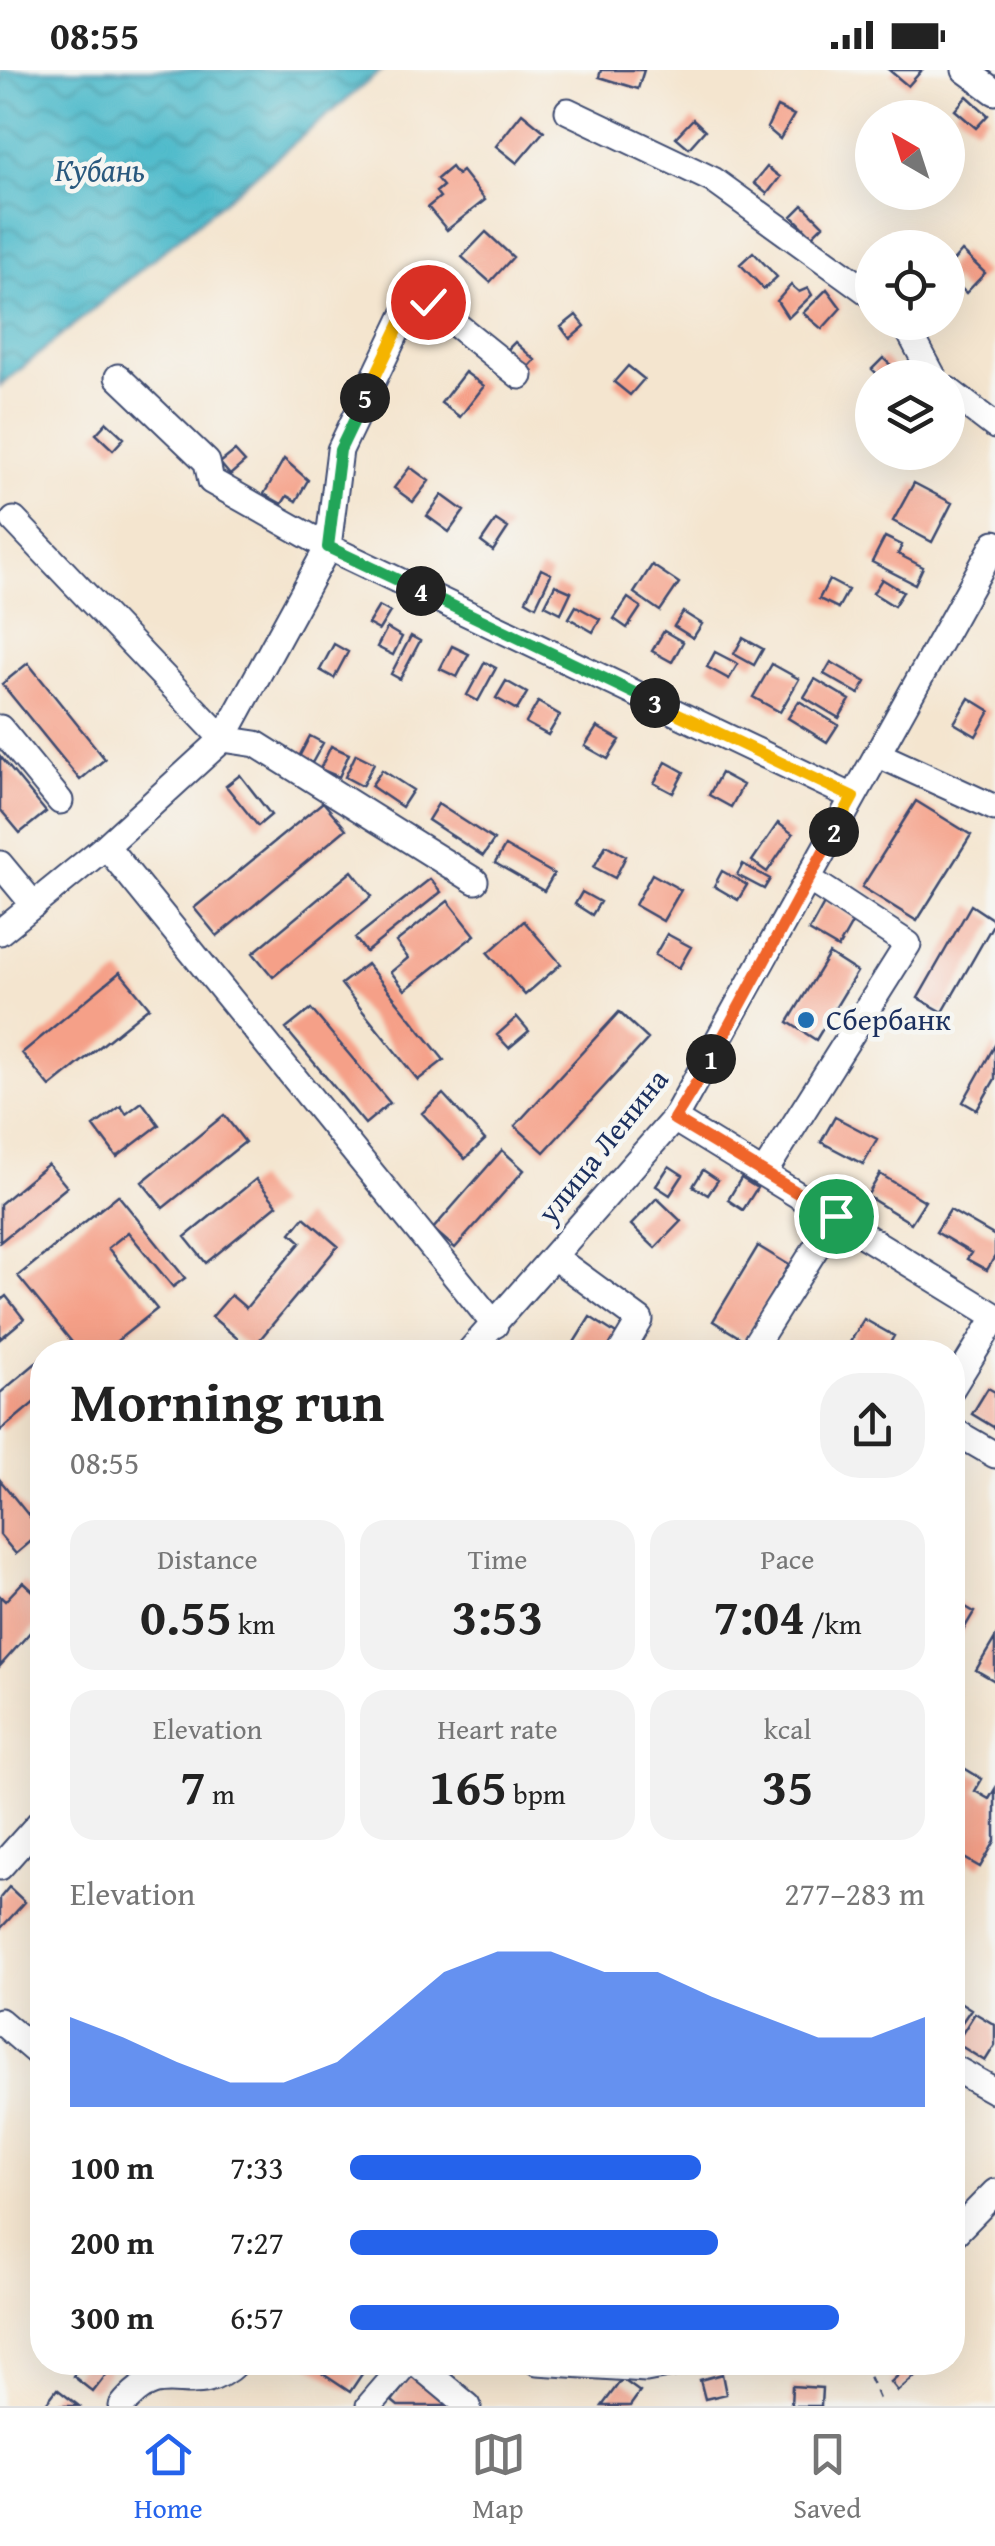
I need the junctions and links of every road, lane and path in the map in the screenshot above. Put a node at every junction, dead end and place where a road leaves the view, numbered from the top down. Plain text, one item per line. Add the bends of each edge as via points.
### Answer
1 (964, 70) edge
2 (995, 92) edge
3 (568, 111) dead end
4 (855, 283) edge
5 (520, 376) dead end
6 (118, 377) dead end
7 (965, 403) edge
8 (995, 426) edge
9 (14, 520) dead end
10 (995, 543) edge
11 (328, 547) junction
12 (0, 728) edge
13 (223, 739) junction
14 (877, 754) junction
15 (853, 797) junction
16 (60, 801) dead end
17 (995, 808) edge
18 (106, 846) junction
19 (0, 864) edge
20 (809, 878) junction
21 (475, 881) dead end
22 (34, 905) junction
23 (0, 932) edge
24 (674, 1119) junction
25 (764, 1173) junction
26 (836, 1216) junction
27 (554, 1257) junction
28 (995, 1317) edge
29 (494, 1325) junction
30 (480, 1340) edge
31 (628, 1340) edge
32 (758, 1340) edge
33 (965, 1367) edge
34 (965, 1438) edge
35 (995, 1455) edge
36 (30, 1833) edge
37 (0, 1867) edge
38 (0, 2021) edge
39 (30, 2047) edge
40 (965, 2074) edge
41 (995, 2091) edge
42 (995, 2192) edge
43 (965, 2223) edge
44 (229, 2375) edge
45 (395, 2375) edge
46 (430, 2375) edge
47 (869, 2375) edge
48 (122, 2406) edge
49 (369, 2406) edge
50 (468, 2406) edge
51 (882, 2406) edge

1 - 2 street
3 - 4 street via 713,180
5 - 11 street via 428,302 406,312 340,450
6 - 11 street via 207,462 211,481
7 - 8 street
9 - 13 street
10 - 14 street, улица Ленина
11 - 13 street
11 - 15 street
12 - 16 street
13 - 18 street
13 - 21 street via 256,744
14 - 15 street, улица Ленина
14 - 17 street
15 - 20 street, улица Ленина
18 - 22 street
18 - 29 street
19 - 22 street
20 - 24 street, улица Ленина
20 - 25 street via 908,944
22 - 23 street
24 - 25 street
24 - 27 street, улица Ленина
25 - 26 street
26 - 28 street
26 - 32 street
27 - 29 street, улица Ленина
27 - 31 street via 640,1320
28 - 33 street
29 - 30 street, улица Ленина
34 - 35 street
36 - 37 street
38 - 39 street
40 - 41 street
42 - 43 street
44 - 48 street via 208,2396 189,2399 160,2386 142,2387
45 - 49 street
46 - 50 street
47 - 51 path

